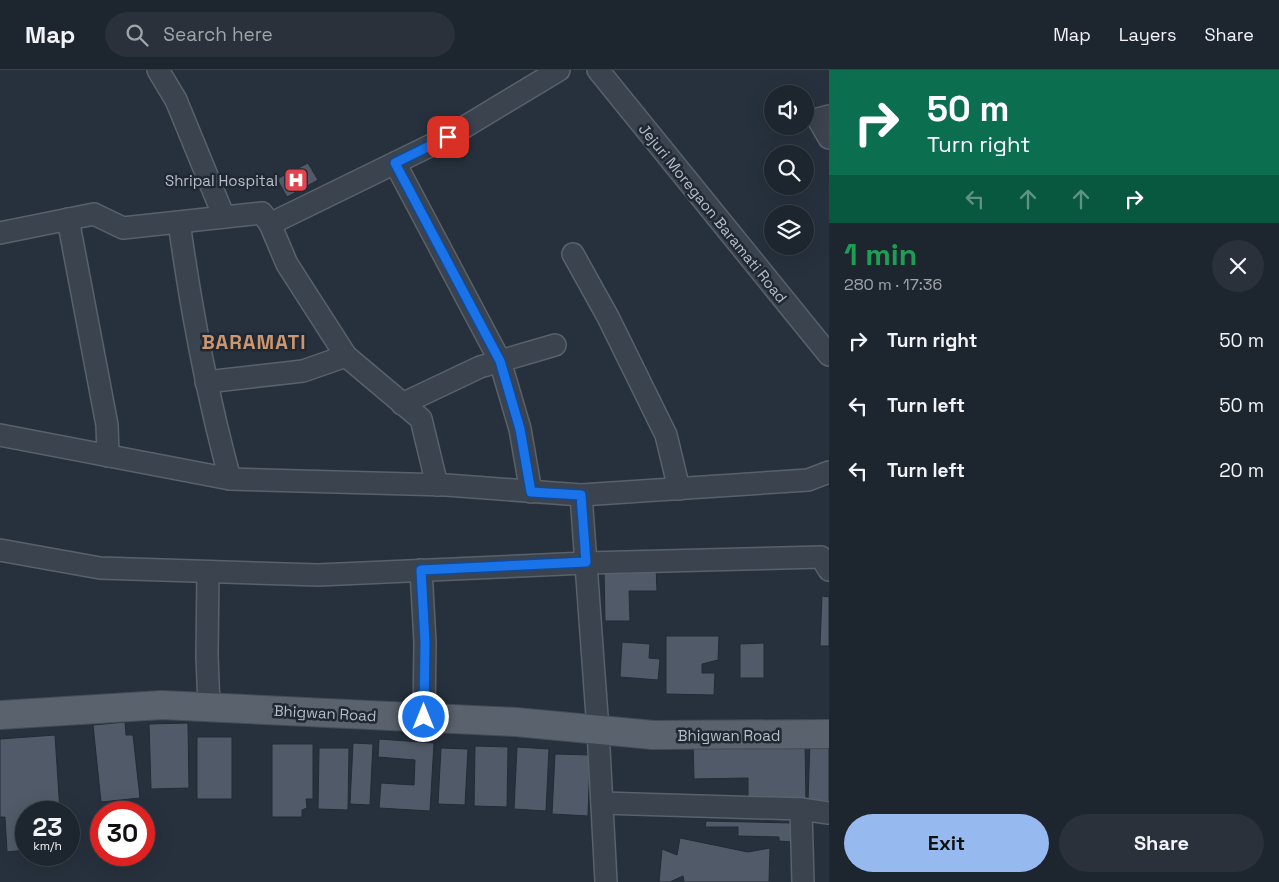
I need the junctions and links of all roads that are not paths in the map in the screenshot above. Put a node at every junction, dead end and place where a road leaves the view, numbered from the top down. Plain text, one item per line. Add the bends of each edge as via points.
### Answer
1 (158, 70) edge
2 (559, 70) edge
3 (598, 70) edge
4 (829, 116) edge
5 (829, 138) edge
6 (395, 163) junction
7 (224, 217) junction
8 (68, 220) junction
9 (179, 222) junction
10 (270, 224) junction
11 (0, 232) edge
12 (573, 254) dead end
13 (555, 345) dead end
14 (829, 355) edge
15 (346, 356) junction
16 (500, 361) junction
17 (206, 382) junction
18 (402, 404) junction
19 (0, 435) edge
20 (108, 456) junction
21 (829, 472) edge
22 (230, 479) junction
23 (437, 485) junction
24 (679, 489) junction
25 (531, 492) junction
26 (581, 495) junction
27 (0, 550) edge
28 (586, 562) junction
29 (421, 570) junction
30 (829, 570) edge
31 (208, 572) junction
32 (209, 707) junction
33 (0, 715) edge
34 (424, 717) junction
35 (598, 730) junction
36 (829, 734) edge
37 (602, 803) junction
38 (801, 809) junction
39 (829, 813) edge
40 (606, 882) edge
41 (803, 882) edge

1 - 7 street via 176,100
2 - 6 street via 448,137
3 - 14 street, Jejuri Moregaon Baramati Road
4 - 5 street via 818,119
6 - 10 street
6 - 16 street
7 - 9 street
7 - 10 street via 262,213
8 - 9 street via 94,214 123,228
8 - 11 street
8 - 20 street via 107,425
9 - 17 street
10 - 15 street via 287,264
12 - 24 street via 666,435
13 - 16 street
15 - 17 street via 303,371
15 - 18 street
16 - 18 street via 480,367
16 - 25 street via 520,429
17 - 22 street
18 - 23 street via 421,419
19 - 20 street
20 - 22 street
21 - 24 street via 808,480
22 - 23 street
23 - 25 street
24 - 26 street
25 - 26 street
26 - 28 street
27 - 31 street via 100,568
28 - 29 street
28 - 30 street via 821,557
28 - 35 street
29 - 31 street via 318,575
29 - 34 street via 425,642
31 - 32 street
32 - 33 main road, Bhigwan Road via 162,705
32 - 34 main road, Bhigwan Road
34 - 35 main road, Bhigwan Road
35 - 36 main road, Bhigwan Road via 653,735
35 - 37 street
37 - 38 street
37 - 40 street
38 - 39 street
38 - 41 street

